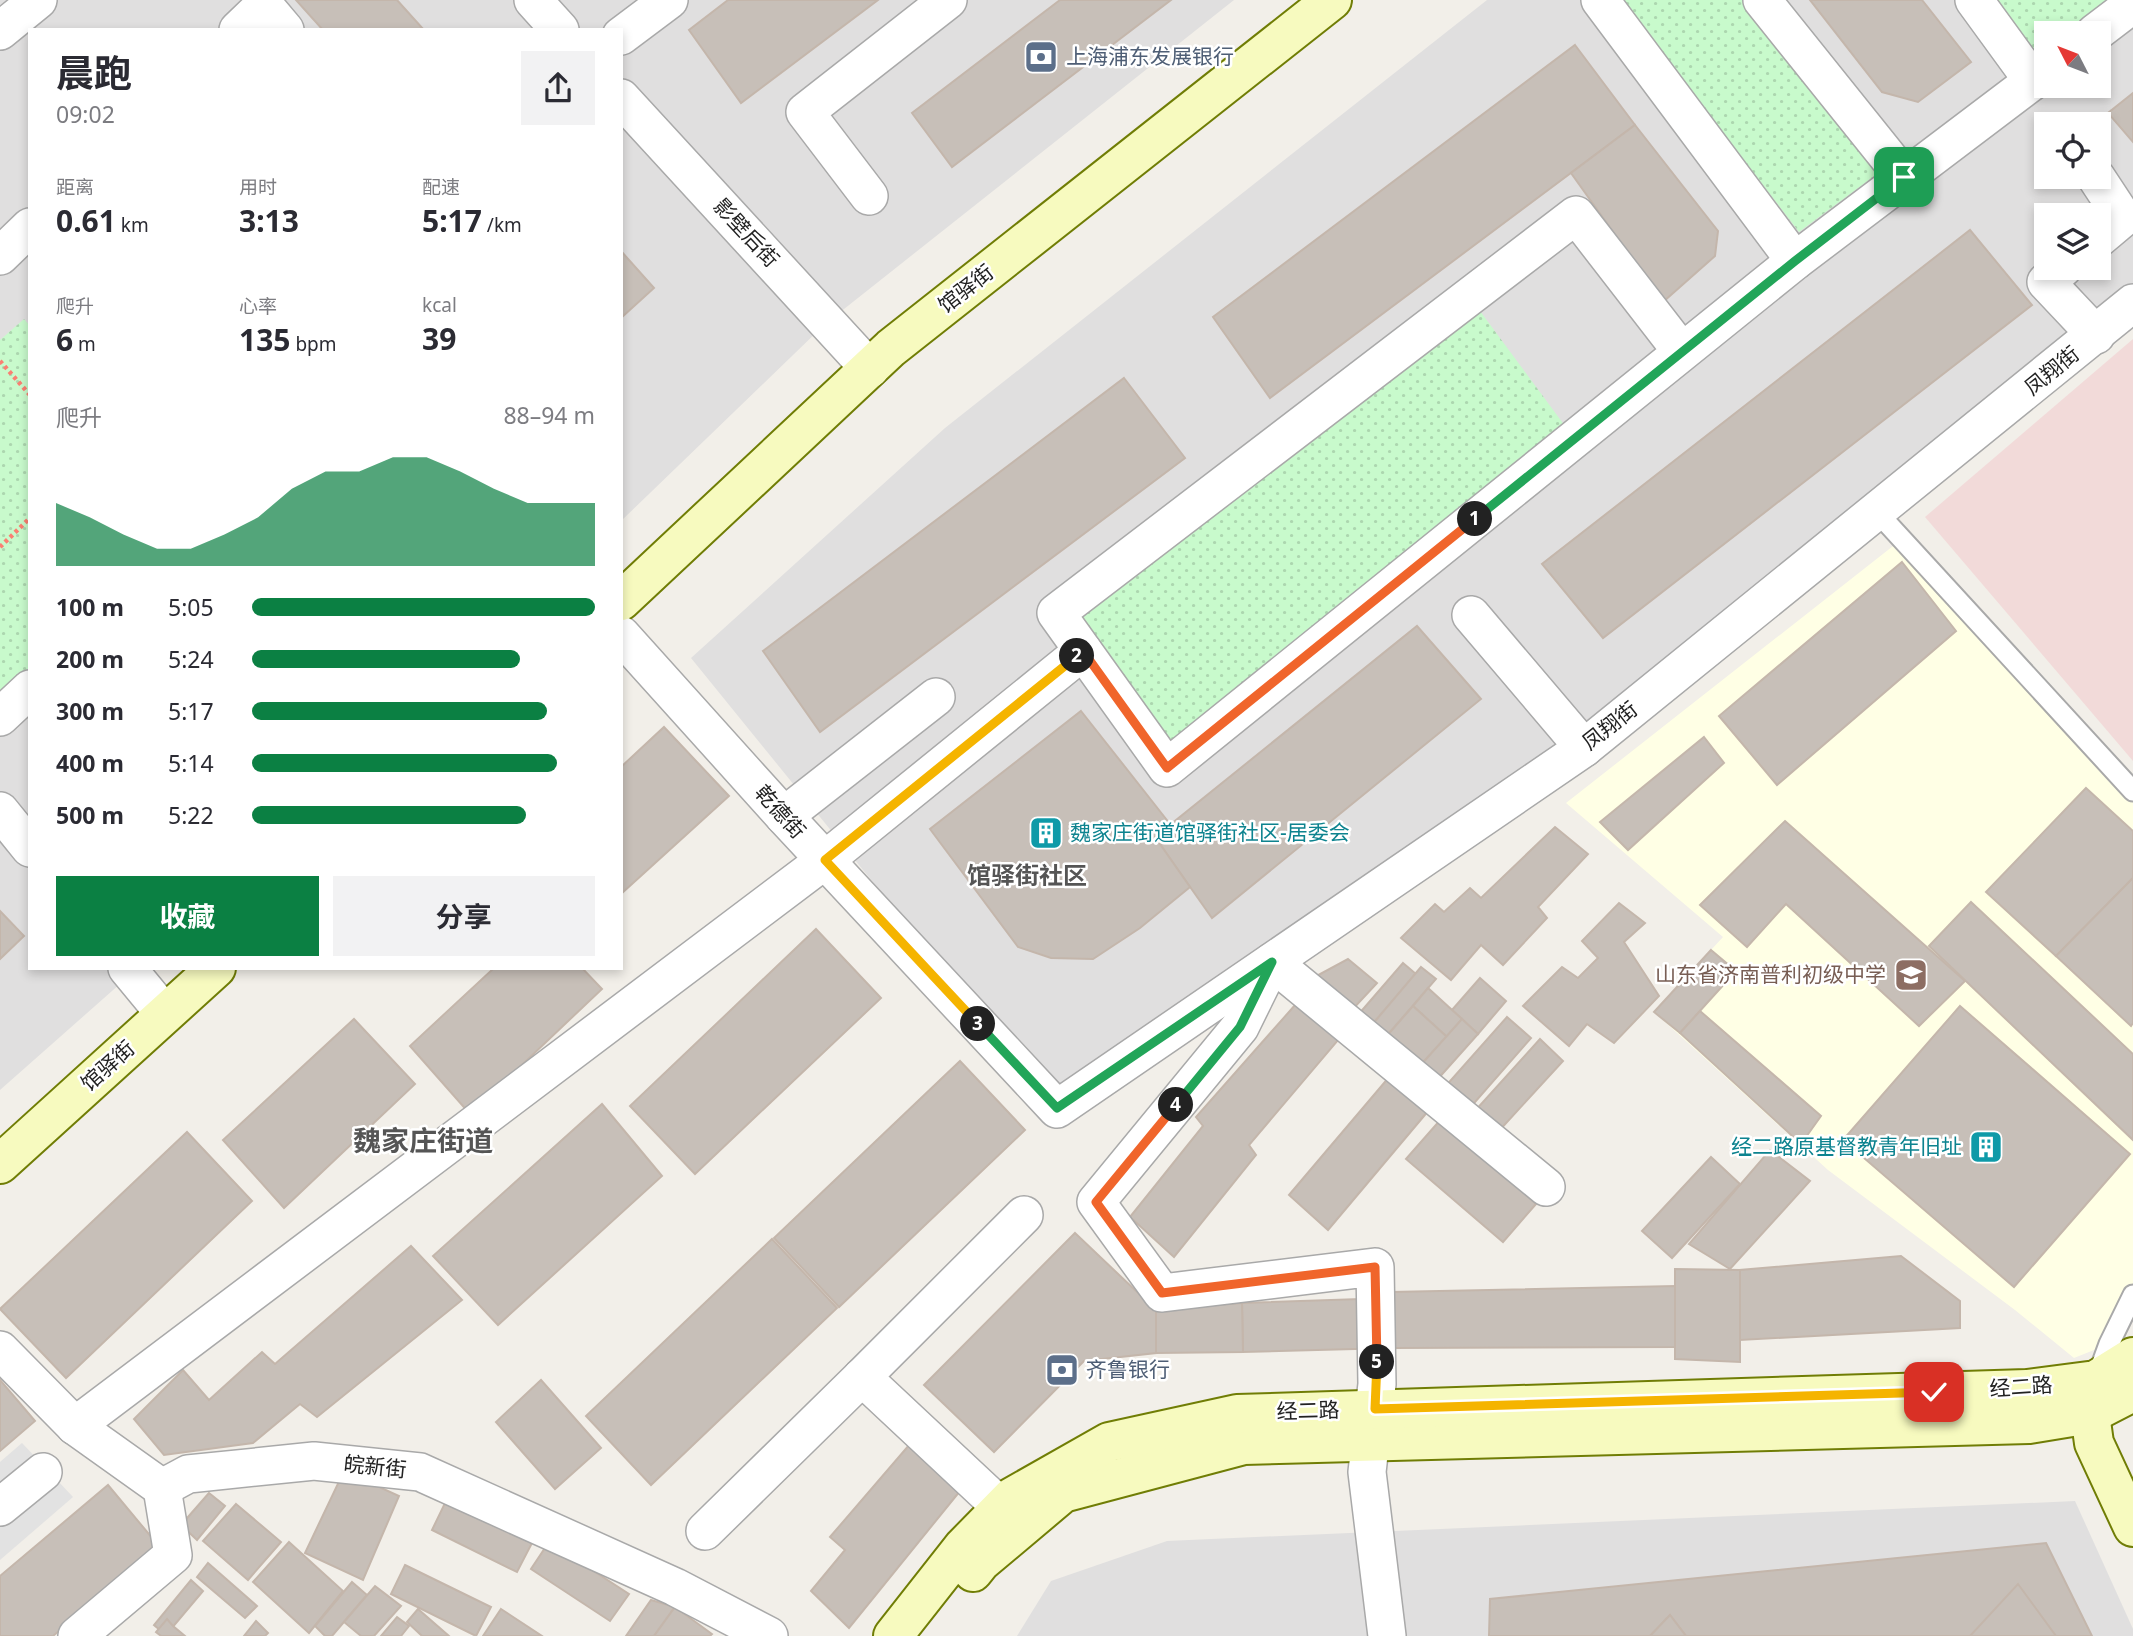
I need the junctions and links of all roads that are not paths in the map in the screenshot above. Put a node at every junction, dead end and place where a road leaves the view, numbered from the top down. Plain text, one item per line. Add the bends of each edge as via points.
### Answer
1 (38, 0) edge
2 (533, 0) edge
3 (669, 0) edge
4 (948, 0) edge
5 (1332, 0) edge
6 (1600, 0) edge
7 (1762, 0) edge
8 (1974, 0) edge
9 (2133, 4) edge
10 (2111, 21) edge
11 (240, 28) edge
12 (283, 28) edge
13 (558, 28) edge
14 (0, 31) edge
15 (623, 34) edge
16 (2034, 70) edge
17 (2034, 80) edge
18 (623, 100) edge
19 (1904, 177) junction
20 (2104, 189) edge
21 (869, 196) dead end
22 (2111, 228) edge
23 (28, 230) edge
24 (0, 256) edge
25 (1795, 261) junction
26 (2048, 280) edge
27 (2133, 303) edge
28 (2096, 335) junction
29 (1682, 352) junction
30 (870, 369) junction
31 (1877, 512) junction
32 (623, 599) edge
33 (1471, 615) dead end
34 (623, 637) edge
35 (1083, 651) junction
36 (28, 690) edge
37 (936, 697) dead end
38 (0, 717) edge
39 (1584, 748) junction
40 (2133, 791) edge
41 (0, 811) edge
42 (784, 816) junction
43 (28, 846) edge
44 (825, 860) junction
45 (1272, 962) junction
46 (129, 970) edge
47 (214, 970) edge
48 (164, 1014) junction
49 (1057, 1108) joint
50 (0, 1164) edge
51 (1546, 1187) dead end
52 (1024, 1215) dead end
53 (2133, 1296) edge
54 (0, 1350) edge
55 (2133, 1357) edge
56 (862, 1377) junction
57 (2133, 1392) edge
58 (2093, 1397) junction
59 (1373, 1425) junction
60 (75, 1426) junction
61 (43, 1472) dead end
62 (162, 1488) junction
63 (0, 1507) edge
64 (1012, 1518) junction
65 (2133, 1527) edge
66 (705, 1531) dead end
67 (77, 1636) edge
68 (769, 1636) edge
69 (893, 1636) edge
70 (921, 1636) edge
71 (1387, 1636) edge

1 - 14 street
2 - 13 street
3 - 15 street
4 - 21 street via 805,112
5 - 30 street, 馆驿街
6 - 25 street
7 - 19 street
8 - 16 street
9 - 10 street
11 - 12 street via 264,5
17 - 19 street
18 - 30 street, 影壁后街
19 - 25 street
20 - 22 street via 2123,218
23 - 24 street
25 - 29 street
26 - 28 street
27 - 28 street, 凤翔街
28 - 31 street, 凤翔街
29 - 35 street via 1167,768
29 - 35 street via 1576,215 1056,613
30 - 32 street, 馆驿街
31 - 39 street, 凤翔街
31 - 40 lane
33 - 39 street
34 - 42 street, 乾德街
35 - 44 street
36 - 38 street
37 - 42 street
39 - 45 street, 凤翔街
41 - 43 street
42 - 44 street, 乾德街
44 - 49 street, 乾德街
44 - 60 street
45 - 49 street, 凤翔街
45 - 51 street
45 - 59 street via 1240,1027 1096,1202 1162,1293 1375,1267
46 - 48 street
47 - 48 street, 馆驿街
48 - 50 street, 馆驿街
52 - 56 street
53 - 58 lane via 2109,1344
54 - 60 street
55 - 58 street, 经二路
56 - 64 street
56 - 66 street
57 - 58 street, 经二路
58 - 59 street, 经二路 via 2029,1424
58 - 65 street via 2094,1443
59 - 64 street, 经二路 via 1244,1446 1148,1469 1063,1493
59 - 71 street via 1367,1472
60 - 62 street
61 - 63 street
62 - 67 street via 173,1555
62 - 68 street, 皖新街 via 188,1474 314,1461 421,1472 675,1587
64 - 69 street, 经二路 via 963,1547
64 - 70 street, 经二路

